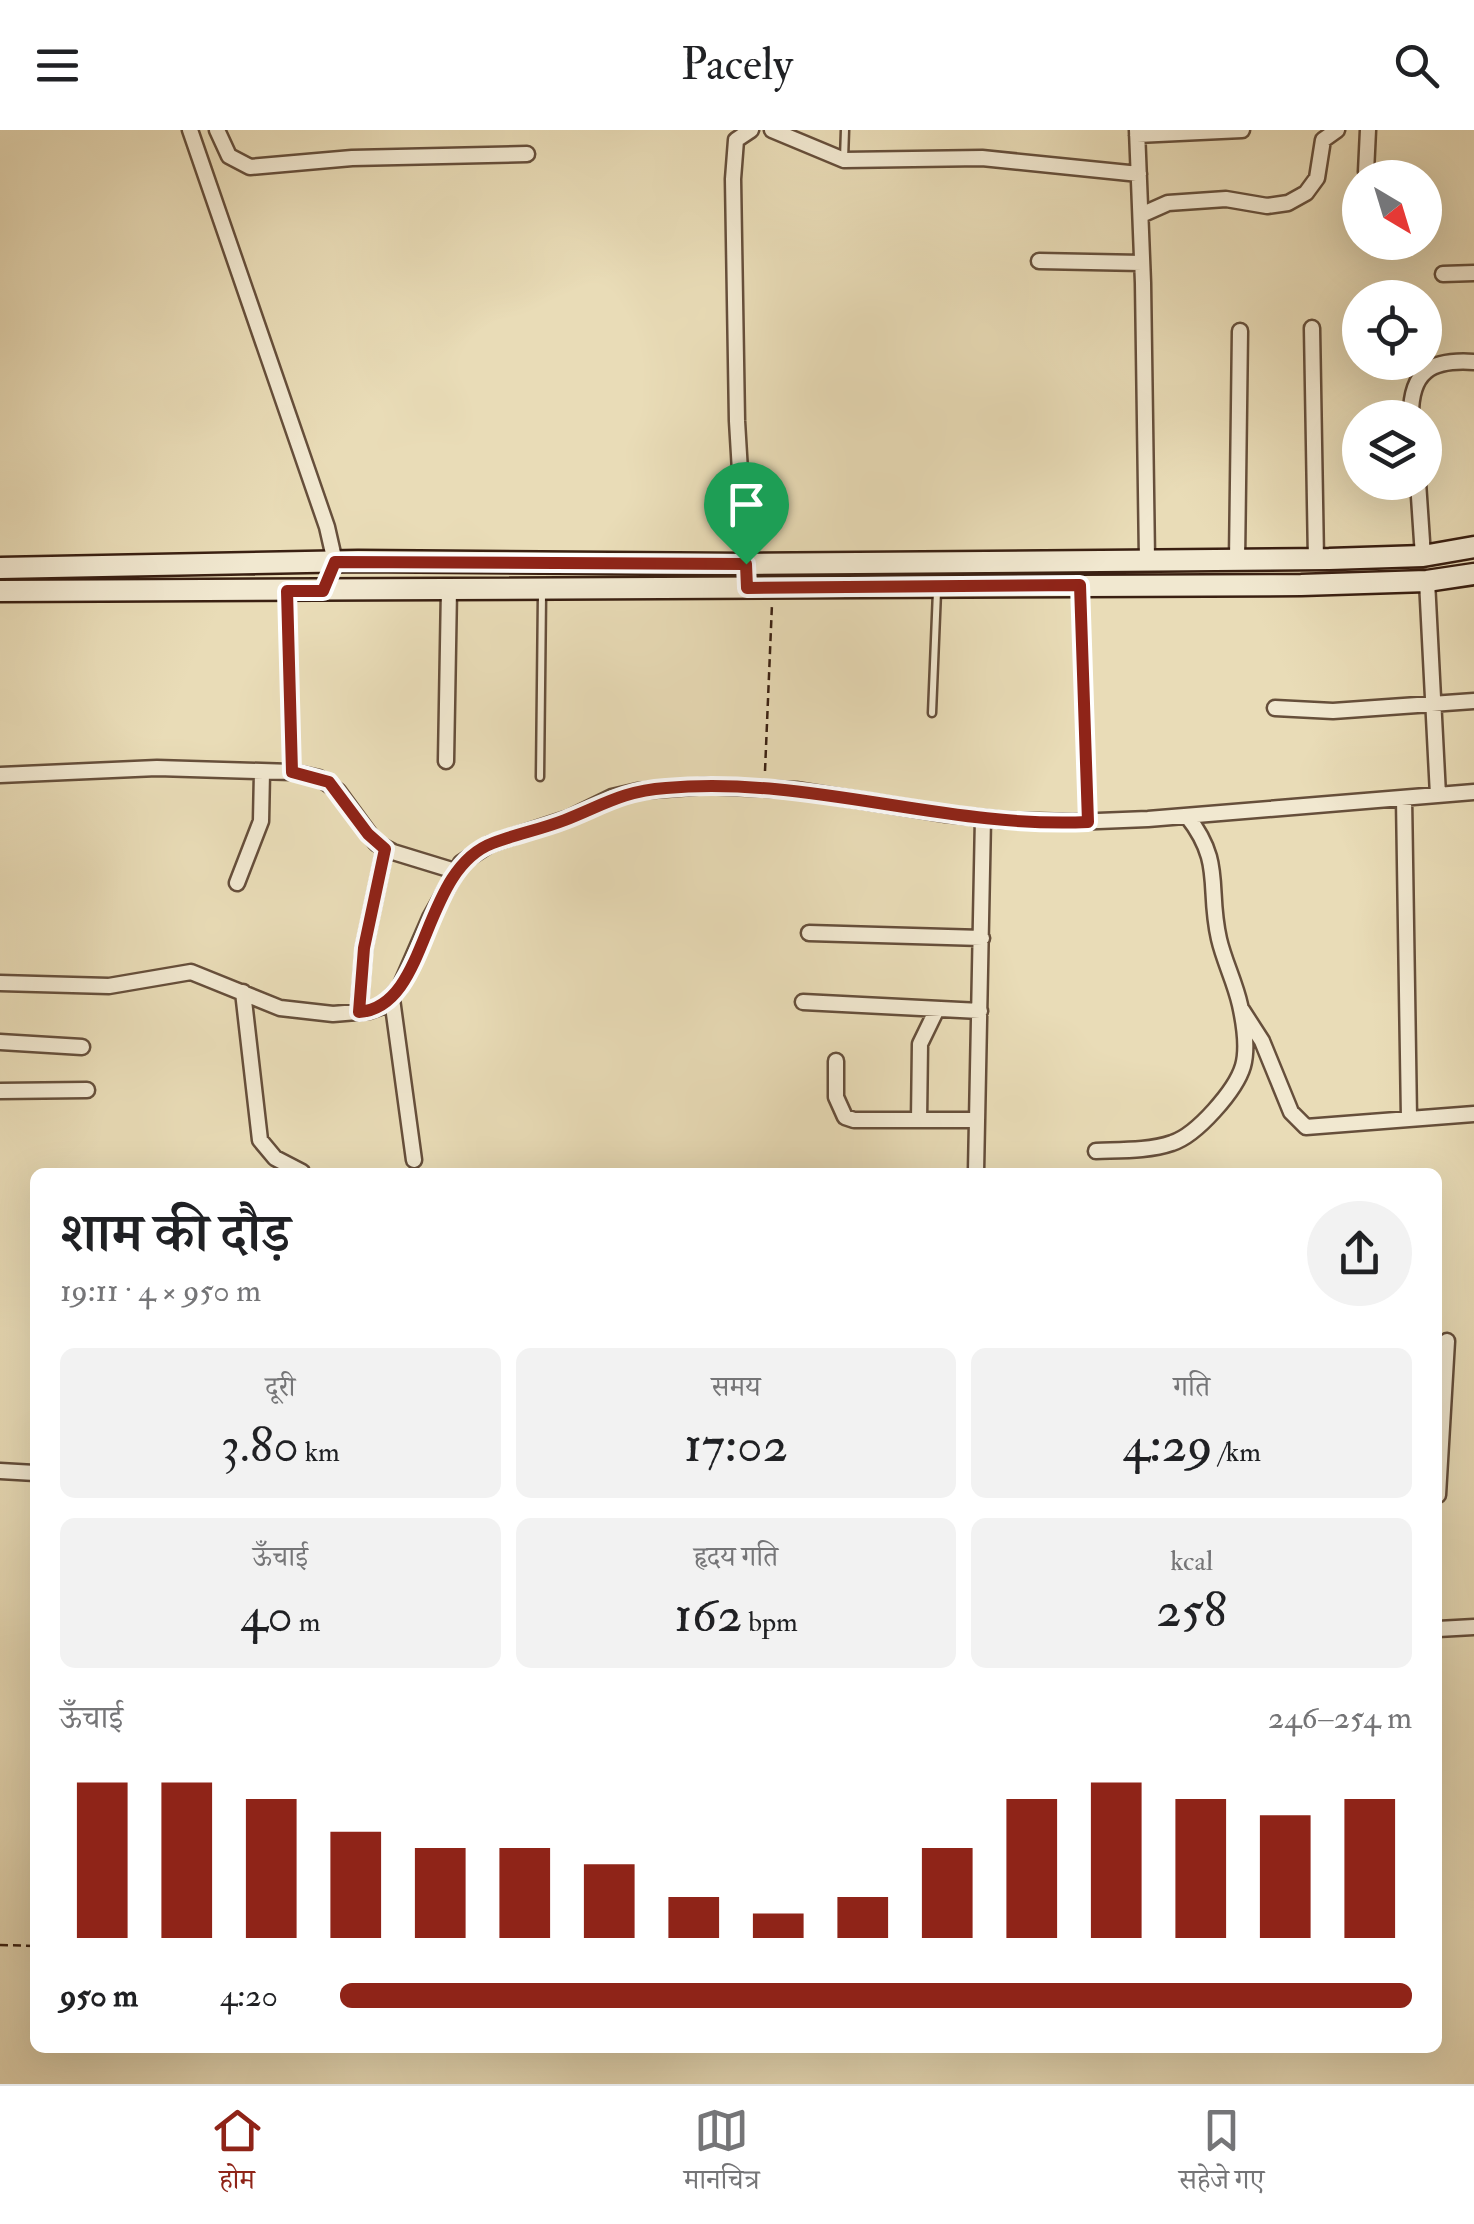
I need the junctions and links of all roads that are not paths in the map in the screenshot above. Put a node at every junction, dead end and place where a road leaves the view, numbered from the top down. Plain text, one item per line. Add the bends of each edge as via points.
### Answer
1 (190, 130) edge
2 (217, 130) edge
3 (751, 130) edge
4 (772, 130) edge
5 (845, 130) edge
6 (1242, 130) edge
7 (1337, 130) edge
8 (1368, 130) edge
9 (1137, 132) edge
10 (527, 154) dead end
11 (844, 160) junction
12 (1367, 160) edge
13 (1139, 174) junction
14 (1140, 215) junction
15 (1038, 261) dead end
16 (1142, 262) junction
17 (1474, 273) edge
18 (1442, 274) dead end
19 (1312, 328) dead end
20 (1240, 331) dead end
21 (1474, 362) edge
22 (1412, 400) edge
23 (1419, 500) edge
24 (1474, 547) edge
25 (1422, 556) junction
26 (1147, 559) junction
27 (1238, 560) junction
28 (1316, 560) junction
29 (0, 568) edge
30 (336, 572) junction
31 (1474, 574) edge
32 (746, 577) junction
33 (1427, 581) junction
34 (937, 585) junction
35 (1080, 585) junction
36 (542, 588) junction
37 (449, 589) junction
38 (0, 591) edge
39 (1474, 701) edge
40 (1432, 706) junction
41 (1276, 708) dead end
42 (932, 713) dead end
43 (446, 762) dead end
44 (262, 772) junction
45 (0, 775) edge
46 (540, 777) dead end
47 (1474, 792) edge
48 (1438, 795) junction
49 (1404, 798) junction
50 (1187, 816) junction
51 (984, 818) junction
52 (1088, 822) junction
53 (385, 849) junction
54 (455, 871) junction
55 (237, 883) dead end
56 (808, 934) dead end
57 (982, 938) junction
58 (0, 983) edge
59 (243, 992) junction
60 (392, 999) junction
61 (803, 1002) dead end
62 (1240, 1007) junction
63 (937, 1009) junction
64 (980, 1011) junction
65 (359, 1012) junction
66 (0, 1042) edge
67 (82, 1047) dead end
68 (836, 1062) dead end
69 (88, 1090) dead end
70 (0, 1092) edge
71 (1474, 1114) edge
72 (1409, 1118) junction
73 (919, 1120) junction
74 (977, 1120) junction
75 (1096, 1151) dead end
76 (414, 1160) dead end
77 (294, 1168) edge
78 (976, 1168) edge
79 (1447, 1341) dead end
80 (1442, 1427) edge
81 (0, 1471) edge
82 (30, 1473) edge
83 (1474, 1627) edge
84 (1442, 1629) edge

1 - 30 street via 314,483
2 - 10 street via 229,156 250,167
3 - 32 street via 736,140 733,179
4 - 11 street
5 - 11 lane
6 - 9 street
7 - 14 street via 1323,140 1312,186 1288,203 1168,203
8 - 12 street
9 - 13 street
11 - 13 street via 982,158
13 - 14 street
14 - 16 street
15 - 16 street
16 - 26 street
17 - 18 street
19 - 28 street
20 - 27 street
21 - 22 street via 1445,361 1425,372
23 - 25 street
24 - 25 street
25 - 28 street
26 - 27 street
26 - 32 street
27 - 28 street
29 - 30 street
30 - 32 street via 418,564
30 - 37 street
30 - 38 street via 287,591
31 - 33 street
32 - 34 street via 773,588
32 - 36 street
33 - 35 street
33 - 40 street
34 - 35 street
34 - 42 lane
35 - 52 lane
36 - 37 street
36 - 46 lane
37 - 43 street
39 - 40 street
40 - 41 street
40 - 48 street
44 - 45 street via 156,768
44 - 53 street via 329,782
44 - 55 street via 261,821
47 - 48 street
48 - 49 street
49 - 50 street
49 - 72 street
50 - 52 street
50 - 62 street via 1211,858 1218,936
51 - 52 street
51 - 54 street via 764,788 666,788 612,797 490,844
51 - 57 street
53 - 54 street
53 - 65 street via 364,948
54 - 60 street
56 - 57 street
57 - 64 street
58 - 59 street via 109,986 191,972
59 - 65 street via 300,1012
59 - 77 street via 260,1140
60 - 65 street
60 - 76 street
61 - 63 street
62 - 72 street via 1298,1122 1317,1128
62 - 75 street via 1240,1076 1198,1128 1170,1144
63 - 64 street
63 - 73 street via 920,1044
64 - 74 street
66 - 67 street
68 - 73 street via 836,1097 845,1118
69 - 70 street
71 - 72 street
73 - 74 street
74 - 78 street
79 - 80 street
81 - 82 street
83 - 84 street

